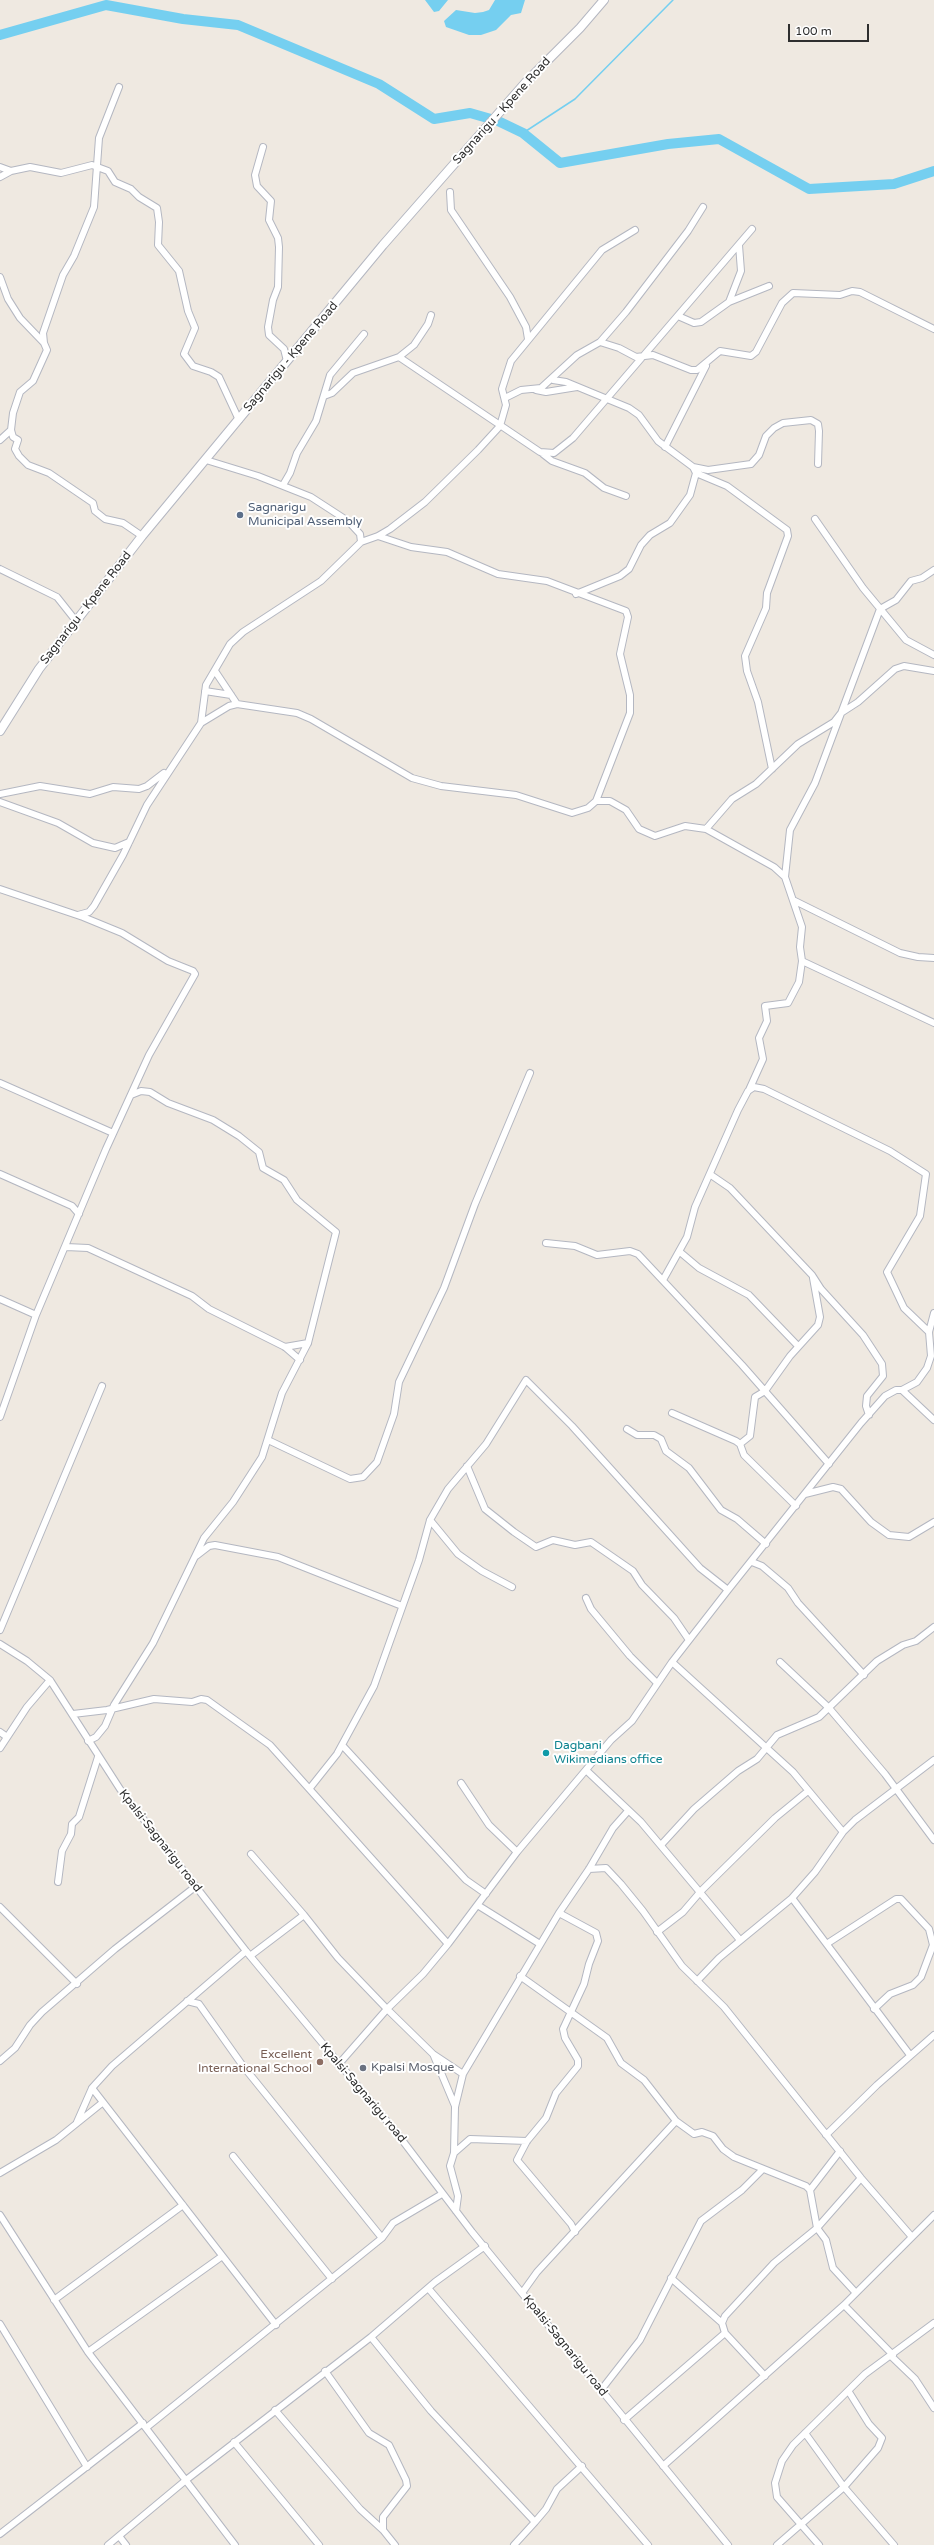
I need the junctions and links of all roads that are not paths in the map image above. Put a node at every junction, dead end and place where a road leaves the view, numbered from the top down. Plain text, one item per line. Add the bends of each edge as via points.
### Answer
1 (604, 0) edge
2 (119, 87) dead end
3 (263, 147) dead end
4 (0, 167) edge
5 (97, 167) junction
6 (11, 171) junction
7 (0, 177) edge
8 (450, 192) dead end
9 (703, 207) dead end
10 (752, 229) dead end
11 (634, 230) dead end
12 (739, 245) junction
13 (0, 277) edge
14 (769, 286) dead end
15 (729, 302) junction
16 (431, 315) dead end
17 (678, 316) junction
18 (934, 329) edge
19 (364, 334) dead end
20 (528, 339) junction
21 (600, 342) junction
22 (44, 344) junction
23 (399, 357) junction
24 (643, 357) junction
25 (287, 361) junction
26 (706, 365) junction
27 (553, 380) junction
28 (578, 387) junction
29 (536, 390) junction
30 (324, 396) junction
31 (505, 398) junction
32 (605, 400) junction
33 (239, 420) junction
34 (500, 426) junction
35 (10, 430) junction
36 (0, 440) edge
37 (665, 447) junction
38 (540, 452) junction
39 (206, 460) junction
40 (818, 464) dead end
41 (694, 470) junction
42 (283, 485) junction
43 (626, 496) dead end
44 (815, 519) dead end
45 (142, 536) junction
46 (378, 536) junction
47 (361, 542) junction
48 (0, 569) edge
49 (934, 570) edge
50 (576, 594) junction
51 (880, 609) junction
52 (76, 621) junction
53 (934, 655) edge
54 (215, 671) junction
55 (934, 671) edge
56 (205, 691) junction
57 (231, 695) junction
58 (237, 704) junction
59 (841, 713) junction
60 (200, 723) junction
61 (0, 731) edge
62 (772, 769) junction
63 (167, 771) junction
64 (0, 794) edge
65 (596, 801) junction
66 (0, 802) edge
67 (706, 829) junction
68 (129, 842) junction
69 (785, 877) junction
70 (0, 889) edge
71 (794, 901) junction
72 (78, 915) junction
73 (934, 958) edge
74 (802, 961) junction
75 (934, 1023) edge
76 (530, 1073) dead end
77 (0, 1083) edge
78 (748, 1091) junction
79 (131, 1095) junction
80 (113, 1133) junction
81 (0, 1174) edge
82 (711, 1175) junction
83 (79, 1214) junction
84 (546, 1243) dead end
85 (66, 1247) junction
86 (680, 1252) junction
87 (812, 1275) junction
88 (663, 1280) junction
89 (0, 1299) edge
90 (934, 1313) edge
91 (36, 1315) junction
92 (929, 1332) junction
93 (308, 1343) junction
94 (798, 1346) junction
95 (285, 1347) junction
96 (300, 1360) junction
97 (102, 1386) dead end
98 (902, 1390) junction
99 (765, 1392) junction
100 (672, 1413) dead end
101 (869, 1415) junction
102 (0, 1417) edge
103 (934, 1420) edge
104 (627, 1429) dead end
105 (268, 1440) junction
106 (740, 1444) junction
107 (829, 1464) junction
108 (467, 1466) junction
109 (805, 1494) junction
110 (796, 1506) junction
111 (430, 1520) junction
112 (934, 1522) edge
113 (766, 1544) junction
114 (193, 1558) junction
115 (752, 1562) junction
116 (512, 1587) dead end
117 (728, 1590) junction
118 (586, 1598) dead end
119 (402, 1606) junction
120 (934, 1627) edge
121 (0, 1630) edge
122 (689, 1640) junction
123 (0, 1644) edge
124 (672, 1662) junction
125 (780, 1662) dead end
126 (864, 1675) junction
127 (50, 1680) junction
128 (657, 1683) junction
129 (829, 1708) junction
130 (112, 1709) junction
131 (73, 1714) junction
132 (0, 1732) edge
133 (7, 1737) junction
134 (88, 1741) junction
135 (342, 1745) junction
136 (766, 1746) junction
137 (0, 1748) edge
138 (98, 1757) junction
139 (934, 1760) edge
140 (587, 1771) junction
141 (461, 1783) dead end
142 (310, 1788) junction
143 (895, 1789) junction
144 (808, 1791) junction
145 (628, 1811) junction
146 (843, 1832) junction
147 (934, 1840) edge
148 (661, 1845) junction
149 (517, 1852) junction
150 (251, 1854) dead end
151 (589, 1869) junction
152 (58, 1882) dead end
153 (195, 1887) junction
154 (701, 1891) junction
155 (486, 1894) junction
156 (792, 1898) junction
157 (479, 1906) junction
158 (0, 1907) edge
159 (559, 1913) junction
160 (304, 1915) junction
161 (931, 1927) edge
162 (657, 1932) junction
163 (740, 1940) junction
164 (828, 1943) junction
165 (448, 1944) junction
166 (540, 1944) junction
167 (248, 1954) junction
168 (520, 1976) junction
169 (697, 1981) junction
170 (77, 1984) junction
171 (198, 1993) junction
172 (187, 2001) junction
173 (199, 2004) junction
174 (387, 2009) junction
175 (874, 2009) junction
176 (570, 2012) junction
177 (934, 2035) edge
178 (433, 2054) junction
179 (910, 2055) junction
180 (0, 2061) edge
181 (338, 2065) junction
182 (463, 2074) junction
183 (92, 2088) junction
184 (102, 2103) junction
185 (455, 2107) junction
186 (676, 2121) junction
187 (77, 2122) junction
188 (826, 2135) junction
189 (527, 2141) junction
190 (840, 2151) junction
191 (454, 2153) junction
192 (233, 2156) dead end
193 (763, 2168) junction
194 (0, 2173) edge
195 (860, 2178) junction
196 (810, 2190) junction
197 (442, 2194) junction
198 (183, 2204) junction
199 (456, 2211) junction
200 (0, 2215) edge
201 (934, 2215) edge
202 (817, 2228) junction
203 (575, 2232) junction
204 (912, 2237) junction
205 (382, 2238) junction
206 (485, 2246) junction
207 (221, 2257) junction
208 (671, 2278) junction
209 (332, 2279) junction
210 (428, 2288) junction
211 (522, 2293) junction
212 (856, 2293) junction
213 (54, 2300) junction
214 (844, 2304) junction
215 (722, 2323) junction
216 (934, 2323) edge
217 (0, 2324) edge
218 (276, 2325) junction
219 (724, 2333) junction
220 (371, 2337) junction
221 (88, 2352) junction
222 (892, 2355) junction
223 (325, 2371) junction
224 (765, 2376) junction
225 (601, 2390) junction
226 (849, 2392) junction
227 (934, 2408) edge
228 (275, 2410) junction
229 (624, 2420) junction
230 (144, 2426) junction
231 (805, 2433) junction
232 (234, 2442) junction
233 (582, 2466) junction
234 (663, 2466) junction
235 (86, 2467) junction
236 (186, 2480) junction
237 (844, 2487) junction
238 (535, 2522) junction
239 (800, 2523) junction
240 (383, 2530) junction
241 (0, 2534) edge
242 (119, 2536) junction
243 (108, 2545) edge
244 (126, 2545) edge
245 (235, 2545) edge
246 (318, 2545) edge
247 (395, 2545) edge
248 (514, 2545) edge
249 (648, 2545) edge
250 (728, 2545) edge
251 (777, 2545) edge
252 (819, 2545) edge
253 (894, 2545) edge

1 - 25 street, Sagnarigu - Kpene Road via 383,245
2 - 5 street via 99,138
3 - 25 street via 255,175 257,186 271,201 269,220 278,238 279,247 278,287 268,327 269,335 284,349
4 - 6 street
5 - 6 street via 89,165 61,173 30,167
5 - 22 street via 94,206 90,220 63,275 42,333
5 - 33 street via 108,171 115,182 131,189 156,208 159,222 158,245 179,271 188,311 195,328 184,354 193,366 219,377
6 - 7 street
8 - 20 street via 451,210 510,297 526,326
9 - 21 street via 688,231
10 - 12 street
11 - 20 street via 602,250
12 - 15 street via 741,271
12 - 17 street
13 - 22 street via 8,299 20,318
14 - 15 street
15 - 17 street via 701,322 694,323
16 - 23 street via 414,345
17 - 24 street
18 - 26 street via 860,292 826,295 793,293 786,297 776,312 756,352 751,356 720,351
19 - 30 street via 330,375
20 - 31 street via 511,361 505,376 502,389
21 - 24 street
21 - 27 street via 577,355
22 - 35 street via 47,350 45,357 33,381 20,392
23 - 30 street via 353,373 332,393
23 - 34 street
24 - 26 street via 653,355 691,370
24 - 32 street
25 - 33 street, Sagnarigu - Kpene Road
26 - 37 street
27 - 28 street
27 - 29 street
28 - 29 street via 546,392
28 - 32 street
29 - 31 street via 521,390
30 - 42 street via 316,421 297,453
31 - 34 street via 506,405
32 - 37 street via 629,408 640,415
32 - 38 street via 559,451 547,454
33 - 39 street, Sagnarigu - Kpene Road
34 - 38 street
34 - 46 street via 425,502
35 - 36 street
35 - 45 street via 13,437 18,440 15,449 28,465 49,473 93,503 95,511 105,519 123,523
37 - 41 street
38 - 43 street via 552,461 585,473 604,488
39 - 42 street
39 - 45 street, Sagnarigu - Kpene Road
40 - 41 street via 818,424 811,420 782,424 774,428 766,436 759,455 751,464
41 - 50 street via 690,495 670,523 650,534 641,545 629,569 620,576
41 - 62 street via 727,486 787,530 788,536 767,593 766,608 745,656
42 - 47 street via 337,512 360,534
44 - 51 street
45 - 52 street, Sagnarigu - Kpene Road
46 - 47 street
46 - 50 street via 411,547 451,554 498,574 547,581
47 - 54 street via 321,580 243,632 230,644
48 - 52 street via 57,597
49 - 51 street via 922,578 911,581 896,600
50 - 65 street via 622,608 628,617 620,654 630,695 630,713
51 - 53 street via 906,640
51 - 59 street
52 - 61 street, Sagnarigu - Kpene Road via 39,669
54 - 56 street
54 - 57 street
55 - 59 street via 904,666 895,669 858,702
56 - 57 street
56 - 60 street
57 - 58 street
58 - 60 street
58 - 65 street via 263,710 280,709 311,719 412,778 441,786 516,795 572,813 588,808
59 - 62 street via 834,722 798,744
59 - 69 street via 814,783 790,830
60 - 63 street
62 - 67 street via 756,784 732,799
63 - 64 street via 139,789 113,787 90,794 40,786
63 - 68 street
65 - 67 street via 610,801 626,810 639,829 655,836 685,826
66 - 68 street via 58,823 93,843 115,848
67 - 69 street via 774,867
68 - 72 street via 94,906 88,912
69 - 71 street
70 - 72 street
71 - 73 street via 900,953
71 - 74 street via 802,927
72 - 79 street via 122,933 195,974 149,1055
74 - 75 street
74 - 78 street via 799,982 788,1003 765,1006 767,1021 759,1038 763,1059
76 - 105 street via 475,1204 444,1288 399,1382 394,1414 377,1462 363,1477 350,1479
77 - 80 street
78 - 82 street
78 - 92 street via 754,1087 764,1089 890,1151 926,1174 920,1216 887,1272 904,1308
79 - 80 street
79 - 93 street via 141,1091 150,1092 168,1103 213,1120 239,1136 259,1152 263,1168 287,1183 297,1200 336,1232
80 - 83 street
81 - 83 street via 72,1206
82 - 86 street via 695,1207
82 - 87 street via 730,1188
83 - 85 street
84 - 88 street via 575,1246 604,1255 630,1251 638,1254
85 - 91 street
85 - 95 street via 88,1248 139,1271 192,1296 209,1309
86 - 88 street
86 - 94 street via 699,1268 749,1295
87 - 94 street via 819,1321 815,1330
87 - 101 street via 821,1289 863,1335 882,1364 883,1376 867,1396 866,1406
88 - 99 street
89 - 91 street
90 - 92 street
91 - 102 street
92 - 98 street via 931,1356 928,1368 917,1382
93 - 95 street
93 - 96 street
94 - 99 street
95 - 96 street
96 - 105 street via 282,1393
97 - 121 street
98 - 101 street via 896,1390 886,1396
98 - 103 street
99 - 106 street via 755,1397 750,1436
99 - 107 street
100 - 106 street
101 - 107 street
104 - 113 street via 637,1435 654,1435 661,1439 666,1451 689,1468 721,1510
105 - 114 street via 262,1457 233,1502 204,1538
106 - 110 street via 744,1455
107 - 109 street
108 - 111 street via 448,1489
108 - 117 street via 486,1444 526,1380 572,1426 700,1568
108 - 122 street via 485,1509 514,1532 536,1547 553,1540 575,1546 591,1542 633,1571 642,1585 674,1618
109 - 110 street
109 - 112 street via 833,1487 841,1489 871,1522 888,1535 908,1538
110 - 113 street
111 - 116 street via 458,1554
111 - 119 street
113 - 115 street
114 - 119 street via 215,1545 278,1557
114 - 130 street via 154,1643
115 - 117 street
115 - 126 street via 762,1566 788,1588 798,1603
117 - 122 street
118 - 128 street via 591,1609 630,1656
119 - 135 street via 374,1686
120 - 126 street via 916,1641 903,1644 877,1661
122 - 124 street
123 - 127 street, Kpalsi-Sagnarigu road
124 - 128 street
124 - 136 street
125 - 129 street
126 - 129 street
127 - 131 street, Kpalsi-Sagnarigu road
127 - 133 street
128 - 140 street via 632,1721 611,1740
129 - 136 street via 819,1717 777,1736
129 - 143 street
130 - 131 street
130 - 134 street via 103,1730
130 - 142 street via 154,1699 192,1702 207,1700 270,1745
131 - 134 street, Kpalsi-Sagnarigu road
132 - 133 street
133 - 137 street
134 - 138 street, Kpalsi-Sagnarigu road
135 - 142 street
135 - 155 street via 466,1880
136 - 144 street
136 - 148 street via 757,1759 738,1771 694,1809
138 - 152 street via 79,1817 72,1824 71,1834 62,1851
138 - 153 street, Kpalsi-Sagnarigu road
139 - 143 street
140 - 145 street
140 - 149 street
141 - 149 street via 489,1825
142 - 165 street
143 - 146 street
143 - 147 street
144 - 146 street
144 - 154 street via 775,1818
145 - 148 street
145 - 151 street via 603,1844
146 - 156 street via 815,1872
148 - 154 street
149 - 155 street
150 - 160 street
151 - 159 street
151 - 162 street via 606,1868 643,1911
153 - 167 street, Kpalsi-Sagnarigu road
153 - 170 street via 114,1949
154 - 162 street via 683,1912
154 - 163 street
155 - 157 street
156 - 163 street
156 - 164 street
157 - 165 street
157 - 166 street
158 - 170 street
159 - 166 street
159 - 176 street via 596,1933 598,1941 588,1964 584,1984
160 - 167 street
160 - 174 street via 338,1958
161 - 164 street via 901,1900 896,1899
161 - 175 street via 933,1945 921,1977 913,1985 890,1994
162 - 169 street via 682,1966
163 - 169 street
164 - 175 street
165 - 174 street via 423,1974
166 - 168 street
167 - 171 street
167 - 181 street, Kpalsi-Sagnarigu road
168 - 176 street
168 - 182 street
169 - 188 street via 724,2007
170 - 180 street via 42,2012 15,2048
171 - 172 street
171 - 173 street
172 - 173 street
172 - 183 street via 122,2056
173 - 205 street via 243,2066
174 - 178 street
174 - 181 street
175 - 179 street
176 - 186 street via 607,2038 618,2060 644,2080
176 - 189 street via 563,2029 565,2038 578,2060 578,2066 556,2093 546,2118
177 - 179 street
178 - 182 street
178 - 185 street
179 - 188 street
181 - 197 street, Kpalsi-Sagnarigu road via 396,2132
182 - 185 street
183 - 184 street
183 - 187 street
184 - 187 street
184 - 198 street
185 - 191 street
186 - 193 street via 694,2134 707,2132 734,2157
186 - 203 street
187 - 194 street via 56,2140
188 - 190 street
189 - 191 street via 470,2139
189 - 203 street via 517,2160
190 - 195 street
190 - 196 street
191 - 199 street via 450,2166 458,2196
192 - 209 street
193 - 196 street via 800,2183
193 - 208 street via 742,2190 701,2221
195 - 202 street
195 - 204 street
196 - 202 street
197 - 199 street, Kpalsi-Sagnarigu road
197 - 205 street via 393,2223
198 - 207 street
198 - 213 street
199 - 206 street, Kpalsi-Sagnarigu road
200 - 213 street
201 - 204 street
202 - 212 street via 826,2240 833,2268
202 - 215 street via 774,2263 725,2316
203 - 211 street via 537,2272
204 - 212 street
205 - 209 street
206 - 210 street
206 - 211 street, Kpalsi-Sagnarigu road
207 - 218 street
207 - 221 street
208 - 215 street
208 - 225 street via 640,2340
209 - 218 street
210 - 220 street
210 - 233 street
211 - 225 street, Kpalsi-Sagnarigu road
212 - 214 street
213 - 221 street
214 - 222 street
214 - 224 street
215 - 219 street
216 - 222 street
217 - 235 street
218 - 230 street
219 - 224 street
219 - 229 street
220 - 223 street
220 - 238 street via 431,2410
221 - 230 street
222 - 226 street via 865,2374
222 - 227 street via 915,2379
223 - 228 street
223 - 240 street via 369,2433 389,2445 406,2480 407,2486 383,2517
224 - 234 street
225 - 229 street, Kpalsi-Sagnarigu road
226 - 231 street
226 - 237 street via 869,2424 882,2438 870,2460
228 - 232 street
228 - 240 street via 360,2509
229 - 234 street, Kpalsi-Sagnarigu road
230 - 235 street
230 - 236 street
231 - 237 street
231 - 239 street via 782,2461 775,2483 777,2497
232 - 236 street
232 - 246 street
233 - 238 street via 557,2489
233 - 249 street
234 - 250 street, Kpalsi-Sagnarigu road
235 - 241 street
236 - 242 street
236 - 245 street
237 - 239 street
237 - 253 street
238 - 248 street
239 - 251 street
239 - 252 street
240 - 247 street
242 - 243 street
242 - 244 street

